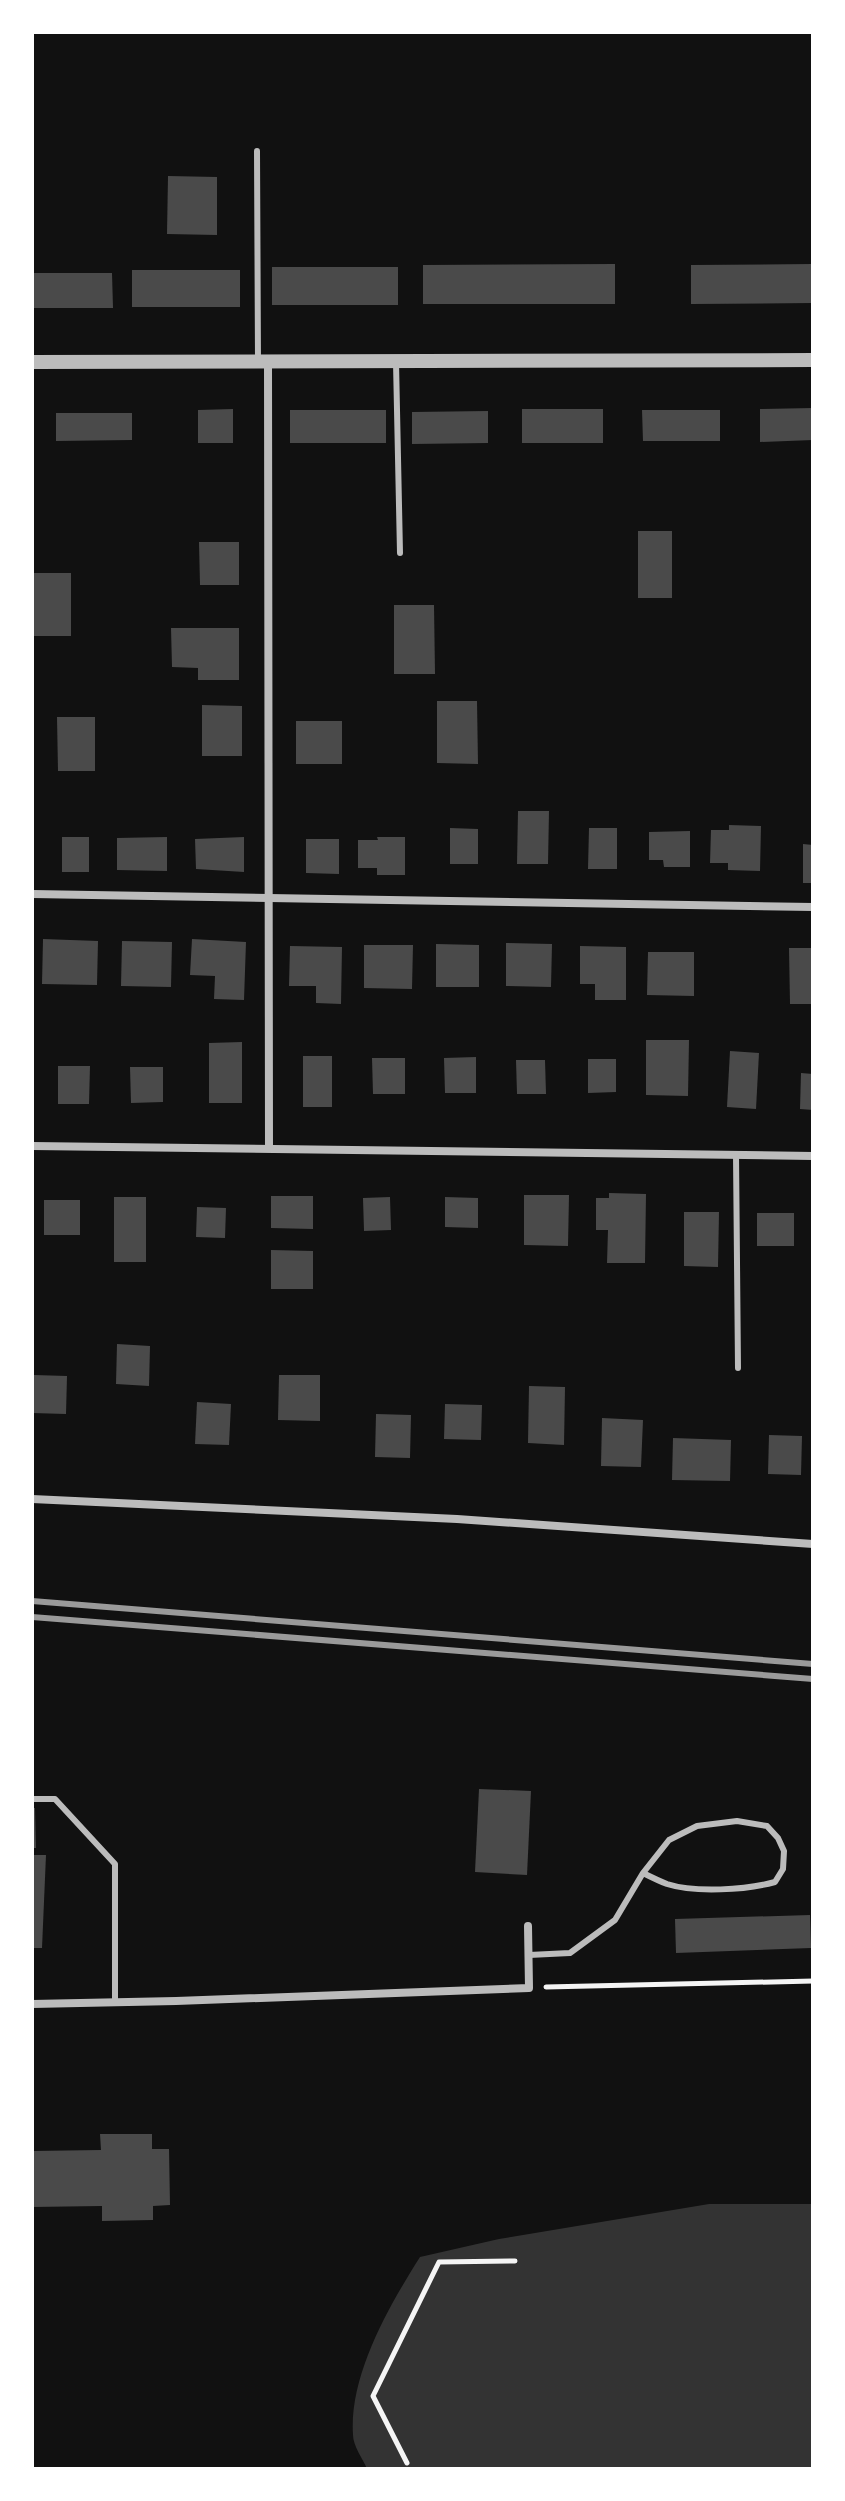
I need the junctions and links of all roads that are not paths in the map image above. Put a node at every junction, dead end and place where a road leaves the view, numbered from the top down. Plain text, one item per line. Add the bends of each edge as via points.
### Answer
1 (257, 151) dead end
2 (813, 360) edge
3 (32, 362) edge
4 (263, 362) junction
5 (396, 362) junction
6 (400, 553) dead end
7 (32, 894) edge
8 (268, 899) junction
9 (813, 907) edge
10 (32, 1146) edge
11 (269, 1148) junction
12 (736, 1155) junction
13 (813, 1156) edge
14 (738, 1368) dead end
15 (32, 1499) edge
16 (813, 1544) edge
17 (32, 1799) edge
18 (643, 1873) junction
19 (528, 1926) dead end
20 (529, 1955) junction
21 (115, 2002) junction
22 (32, 2004) edge

1 - 4 lane
2 - 5 street
3 - 4 street
4 - 5 street
4 - 8 street
5 - 6 lane
7 - 8 street
8 - 9 street
8 - 11 street
10 - 11 street
11 - 12 street
12 - 13 street
12 - 14 lane
15 - 16 street via 457,1519
17 - 21 lane via 55,1799 115,1864
18 - 18 lane via 669,1840 697,1826 737,1821 767,1826 784,1851 783,1869 775,1882 762,1886 668,1885
18 - 20 lane via 615,1920 570,1953
19 - 20 street
20 - 21 street via 529,1988
21 - 22 street

